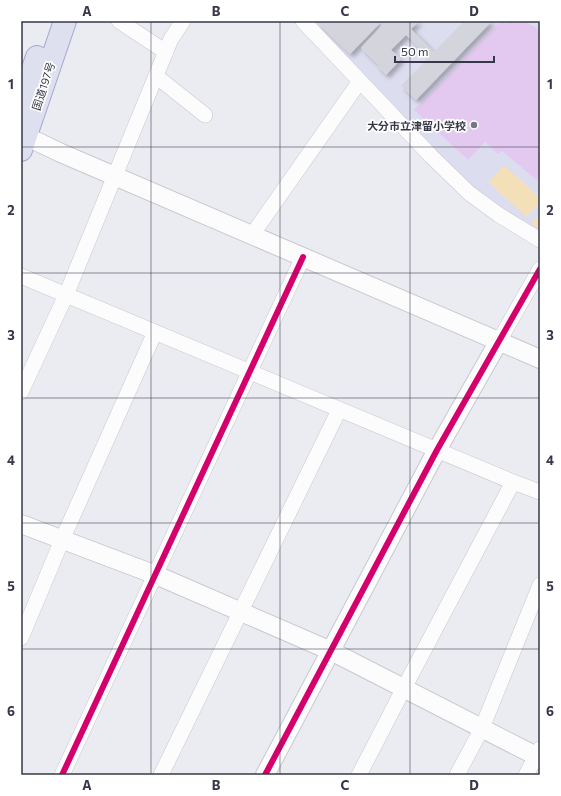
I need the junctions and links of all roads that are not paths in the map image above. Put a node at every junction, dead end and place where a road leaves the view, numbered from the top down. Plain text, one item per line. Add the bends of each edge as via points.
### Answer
1 (50, 21) edge
2 (65, 21) edge
3 (118, 21) edge
4 (183, 21) edge
5 (303, 21) edge
6 (166, 52) junction
7 (156, 76) junction
8 (360, 82) junction
9 (21, 102) edge
10 (205, 114) dead end
11 (23, 140) edge
12 (114, 176) junction
13 (252, 235) junction
14 (540, 240) edge
15 (303, 257) junction
16 (540, 269) edge
17 (21, 276) edge
18 (66, 294) junction
19 (155, 332) junction
20 (498, 341) junction
21 (540, 359) edge
22 (250, 371) junction
23 (21, 392) edge
24 (339, 410) junction
25 (437, 450) junction
26 (513, 482) junction
27 (540, 492) edge
28 (21, 524) edge
29 (62, 540) junction
30 (156, 575) junction
31 (540, 585) edge
32 (241, 612) junction
33 (21, 638) edge
34 (331, 651) junction
35 (404, 688) junction
36 (482, 728) junction
37 (539, 754) edge
38 (62, 775) edge
39 (161, 775) edge
40 (265, 775) edge
41 (359, 775) edge
42 (457, 775) edge
43 (526, 775) edge

1 - 9 highway, 国道197号
2 - 11 highway, 国道197号
3 - 6 street
4 - 6 street
5 - 8 street
6 - 7 street
7 - 10 street
7 - 12 street
8 - 13 street
8 - 14 street via 469,192 499,216
11 - 12 street
12 - 13 street
12 - 18 street
13 - 15 street
15 - 20 street
15 - 22 street
16 - 20 street
17 - 18 street
18 - 19 street
18 - 23 street
19 - 22 street
19 - 29 street
20 - 21 street
20 - 25 street
22 - 24 street
22 - 30 street
24 - 25 street
24 - 32 street
25 - 26 street
25 - 34 street
26 - 27 street
26 - 35 street
28 - 29 street
29 - 30 street
29 - 33 street
30 - 32 street
30 - 38 street
31 - 36 street
32 - 34 street
32 - 39 street
34 - 35 street
34 - 40 street
35 - 36 street
35 - 41 street
36 - 37 street
36 - 42 street
37 - 43 street

